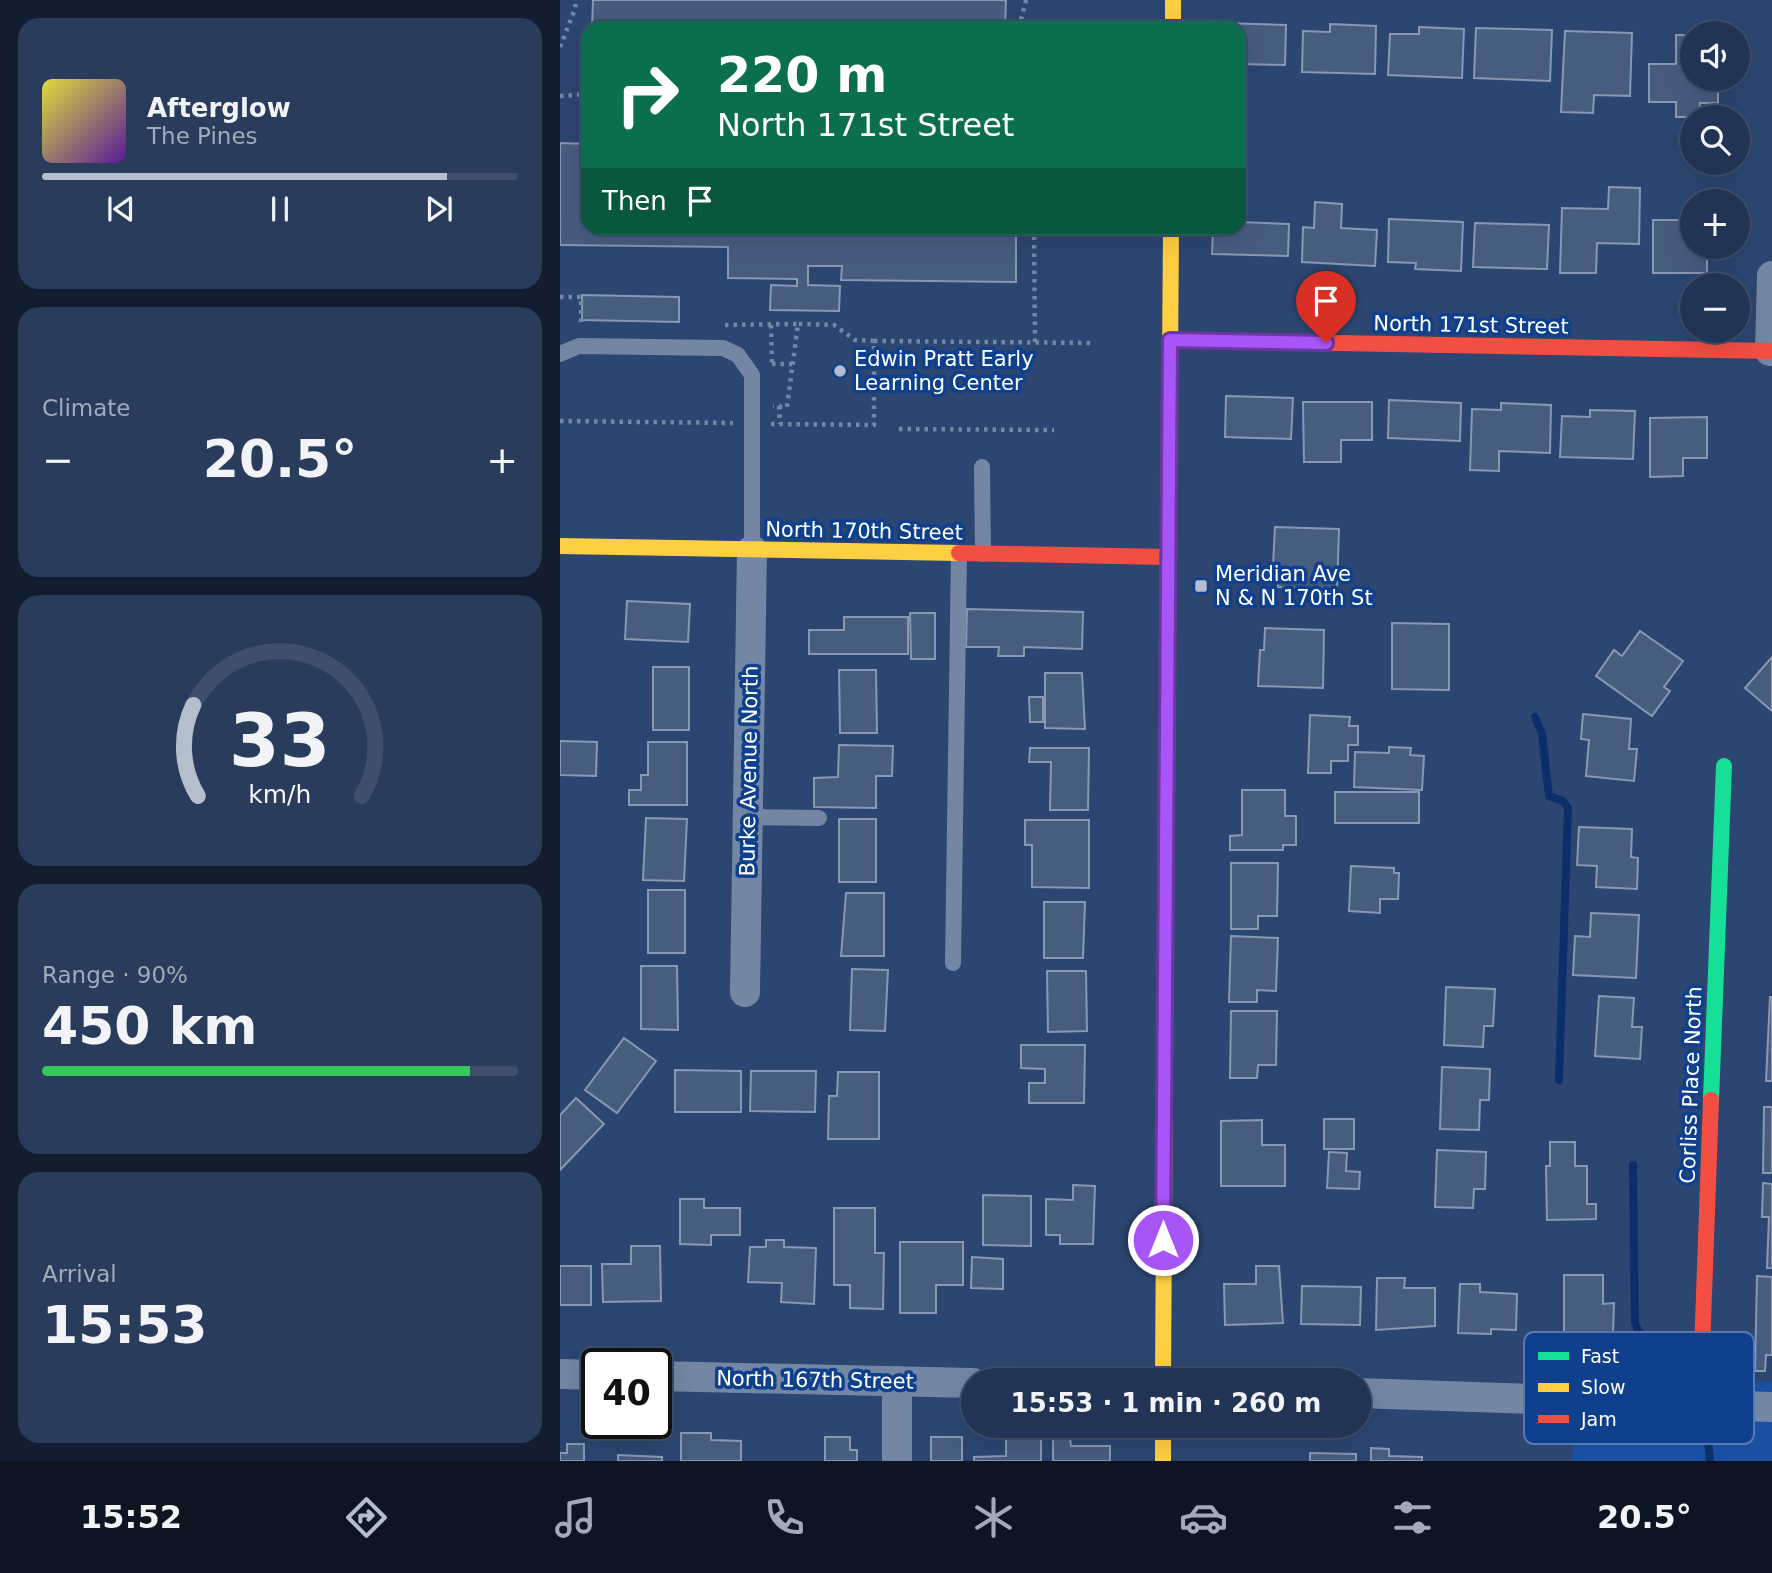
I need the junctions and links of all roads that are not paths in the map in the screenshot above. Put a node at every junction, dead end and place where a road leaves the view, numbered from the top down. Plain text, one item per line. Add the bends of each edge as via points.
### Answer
1 (1173, 0) edge
2 (1173, 21) edge
3 (1171, 235) edge
4 (1772, 276) edge
5 (1170, 340) junction
6 (1771, 351) edge
7 (560, 354) edge
8 (982, 467) dead end
9 (560, 546) edge
10 (752, 550) junction
11 (959, 553) junction
12 (983, 554) junction
13 (1167, 556) junction
14 (1724, 766) dead end
15 (748, 817) junction
16 (819, 818) dead end
17 (953, 963) dead end
18 (745, 992) dead end
19 (1703, 1332) edge
20 (1163, 1368) edge
21 (560, 1374) edge
22 (581, 1375) edge
23 (672, 1376) edge
24 (897, 1381) junction
25 (961, 1383) edge
26 (1371, 1394) edge
27 (1524, 1400) edge
28 (1754, 1407) edge
29 (1772, 1407) edge
30 (1163, 1438) edge
31 (897, 1461) edge
32 (1163, 1461) edge

1 - 2 street
3 - 5 street
4 - 6 street
5 - 6 street, North 171st Street
5 - 13 street
7 - 10 lane via 579,346 723,348 738,355 752,375
8 - 12 lane
9 - 10 street, North 170th Street
10 - 11 street, North 170th Street
10 - 15 street, Burke Avenue North
11 - 12 street, North 170th Street
11 - 17 lane
12 - 13 street, North 170th Street
13 - 20 street
14 - 19 street, Corliss Place North
15 - 16 lane
15 - 18 street, Burke Avenue North
21 - 22 street
23 - 24 street, North 167th Street
24 - 25 street, North 167th Street
24 - 31 street
26 - 27 street
28 - 29 street
30 - 32 street

